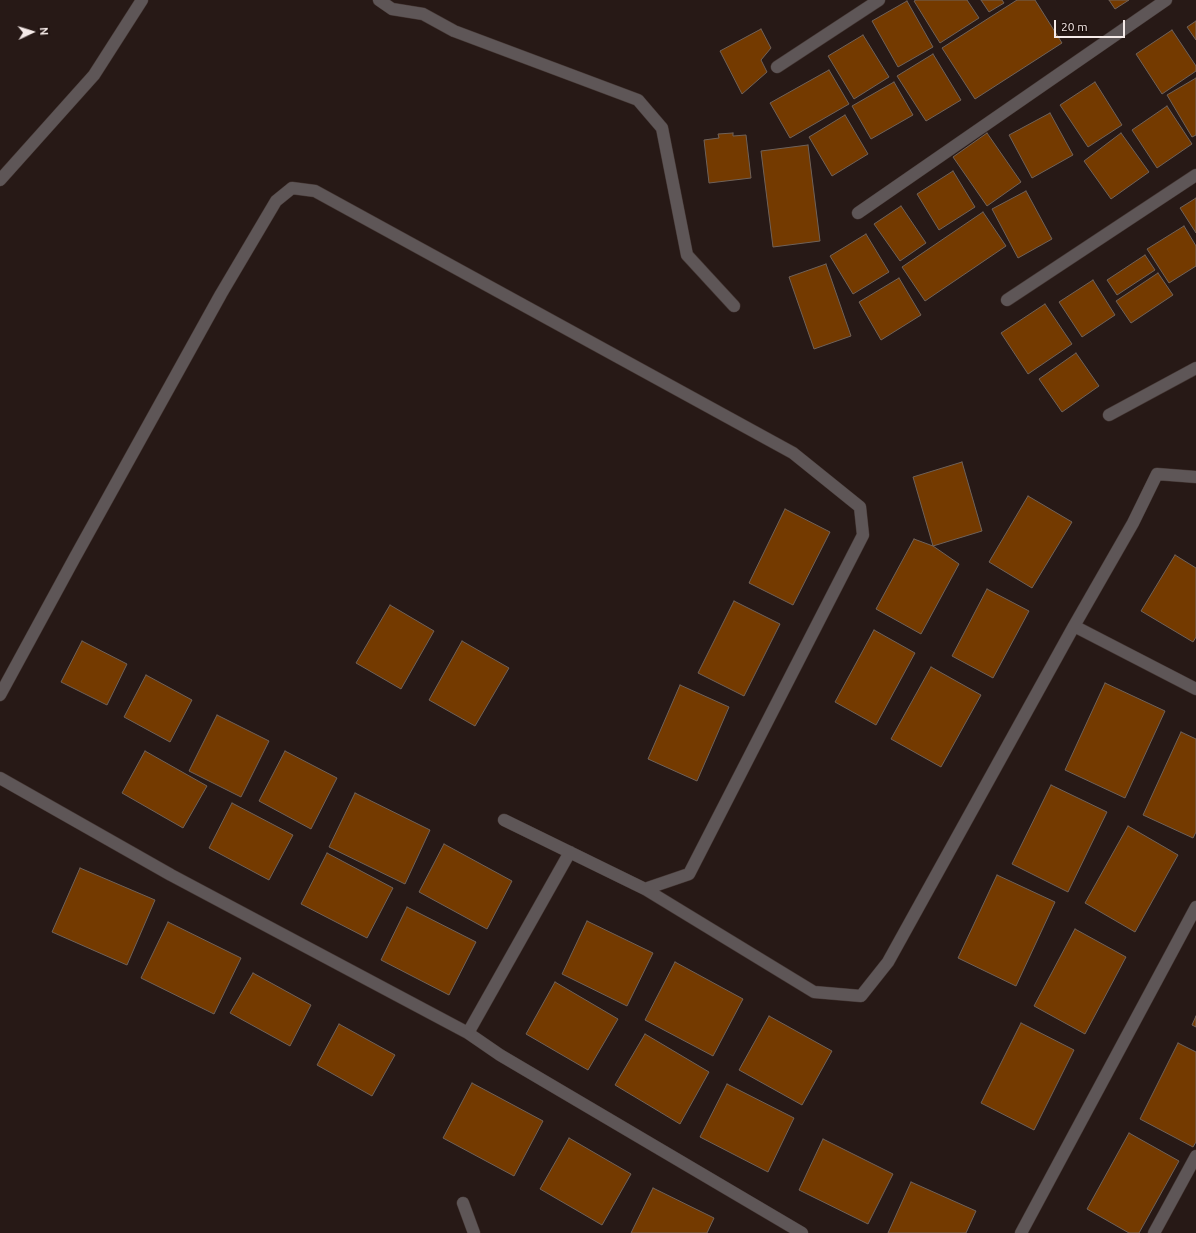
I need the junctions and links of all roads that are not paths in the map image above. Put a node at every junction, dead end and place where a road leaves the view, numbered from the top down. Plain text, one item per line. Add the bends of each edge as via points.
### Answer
1 (142, 0) edge
2 (379, 0) edge
3 (879, 0) edge
4 (1166, 0) edge
5 (777, 67) dead end
6 (1196, 175) edge
7 (0, 180) edge
8 (858, 213) dead end
9 (1007, 300) dead end
10 (734, 306) dead end
11 (1196, 368) edge
12 (1109, 415) dead end
13 (1196, 477) edge
14 (1074, 626) junction
15 (1196, 688) edge
16 (0, 696) edge
17 (0, 778) edge
18 (504, 820) dead end
19 (570, 852) junction
20 (645, 890) junction
21 (1196, 907) edge
22 (468, 1033) junction
23 (1196, 1156) edge
24 (463, 1203) dead end
25 (474, 1233) edge
26 (802, 1233) edge
27 (1021, 1233) edge
28 (1154, 1233) edge

1 - 7 street via 94,75
2 - 10 street via 392,9 423,14 454,31 638,100 662,128 687,255
3 - 5 street
4 - 8 street
6 - 9 street
11 - 12 street
13 - 14 street via 1157,474 1133,523
14 - 15 street
14 - 20 street via 888,962 861,996 814,992
16 - 20 street via 221,294 276,201 292,188 316,191 793,453 860,507 863,535 688,874
17 - 22 street via 177,879
18 - 19 street
19 - 20 street
19 - 22 street
21 - 27 street
22 - 26 street via 500,1055
23 - 28 street
24 - 25 street

